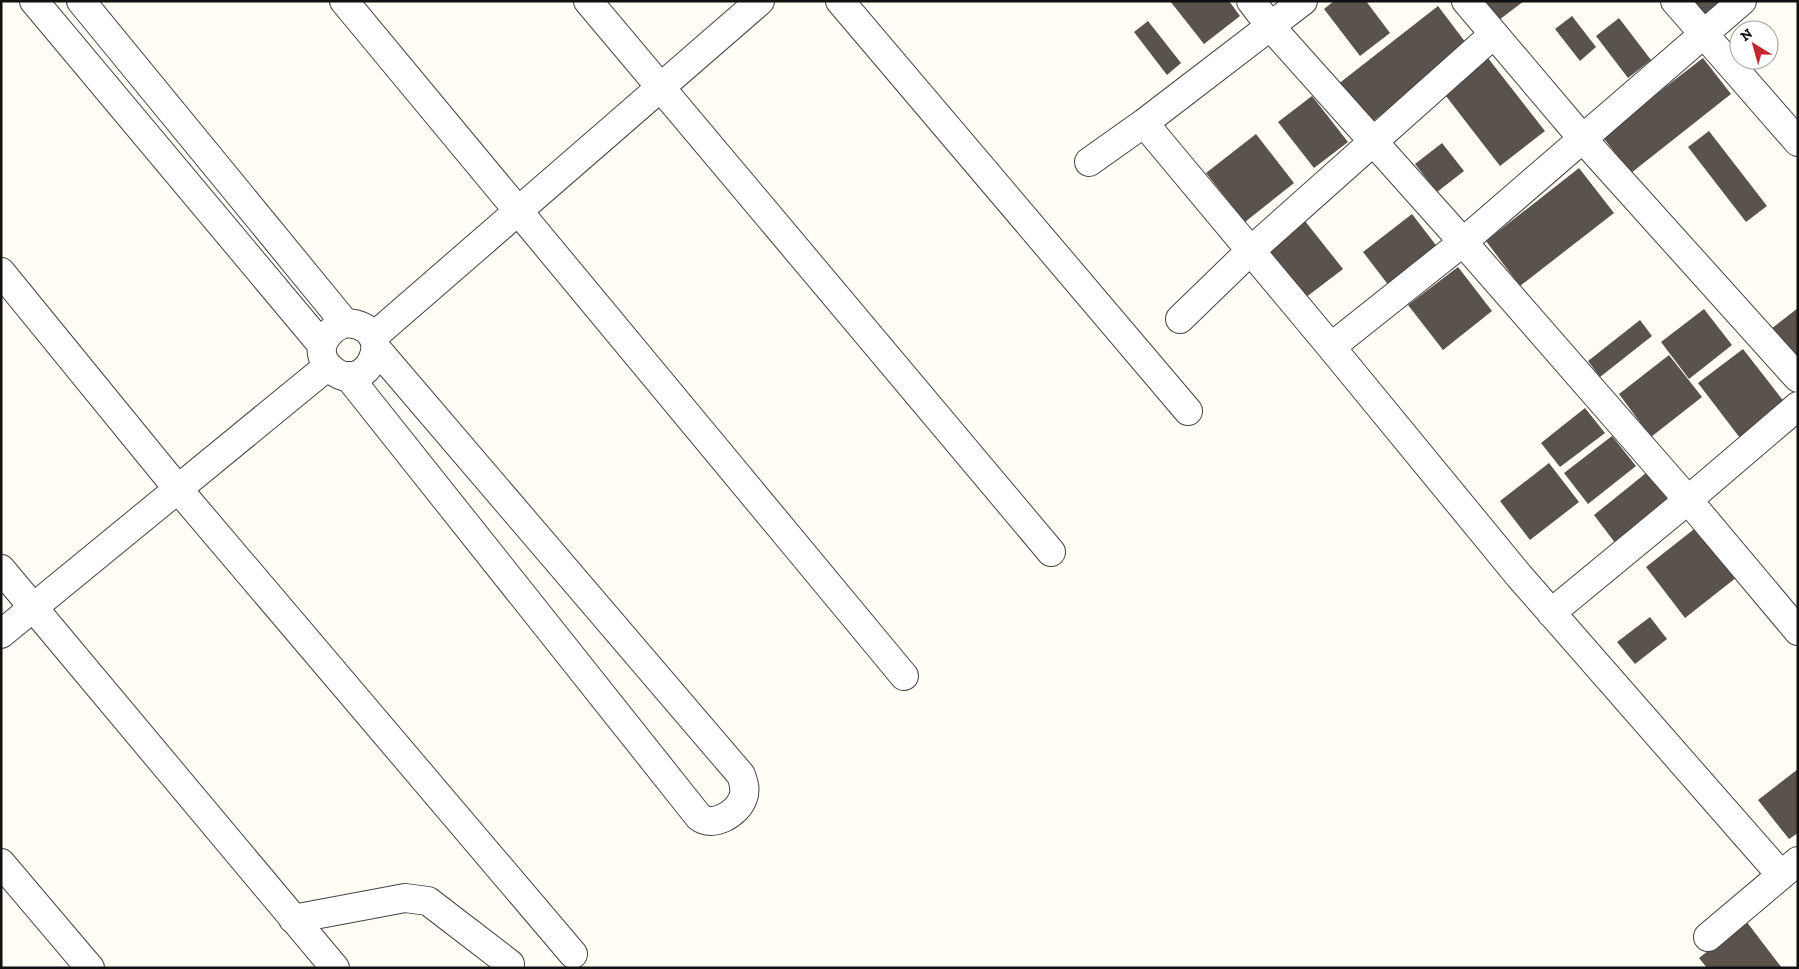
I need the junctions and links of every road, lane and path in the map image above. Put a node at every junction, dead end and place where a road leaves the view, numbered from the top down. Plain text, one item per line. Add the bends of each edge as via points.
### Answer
1 (34, 1) edge
2 (81, 1) edge
3 (344, 1) edge
4 (588, 1) edge
5 (760, 1) edge
6 (840, 1) edge
7 (1251, 1) edge
8 (1303, 1) edge
9 (1466, 1) edge
10 (1675, 1) edge
11 (1742, 1) edge
12 (1271, 27) junction
13 (1494, 34) junction
14 (1704, 34) junction
15 (661, 87) junction
16 (1144, 123) junction
17 (1582, 138) junction
18 (1373, 142) junction
19 (1798, 142) edge
20 (1088, 162) dead end
21 (518, 211) junction
22 (1463, 242) junction
23 (1251, 251) junction
24 (1, 272) edge
25 (1180, 319) dead end
26 (345, 323) junction
27 (374, 343) junction
28 (1331, 347) junction
29 (332, 363) junction
30 (1798, 378) edge
31 (1798, 406) edge
32 (1188, 411) dead end
33 (178, 489) junction
34 (1688, 500) junction
35 (1051, 552) dead end
36 (1, 569) edge
37 (33, 608) junction
38 (1551, 613) junction
39 (1798, 631) edge
40 (1, 634) edge
41 (904, 676) dead end
42 (1, 863) edge
43 (1790, 868) edge
44 (294, 918) junction
45 (1708, 937) dead end
46 (573, 954) dead end
47 (510, 964) dead end
48 (90, 968) edge
49 (335, 968) edge

1 - 29 street
2 - 26 street
3 - 21 street
4 - 15 street
5 - 15 street
6 - 32 street
7 - 12 street
8 - 12 street
9 - 13 street
10 - 14 street
11 - 14 street
12 - 16 street
12 - 18 street
13 - 17 street
13 - 18 street
14 - 17 street
14 - 19 street
15 - 21 street
15 - 35 street
16 - 20 street
16 - 23 street
17 - 22 street
17 - 30 street
18 - 22 street
18 - 23 street
21 - 27 street
21 - 41 street
22 - 28 street
22 - 34 street
23 - 25 street
23 - 28 street
24 - 33 street
26 - 27 street via 366,328
26 - 29 street via 326,335
27 - 29 street via 374,359 359,375
27 - 29 street via 741,775 745,784 743,798 721,819 713,822 699,817
28 - 38 street
29 - 33 street
31 - 34 street
33 - 37 street
33 - 46 street
34 - 38 street
34 - 39 street
36 - 37 street
37 - 40 street
37 - 44 street
38 - 43 street
42 - 48 street
43 - 45 street
44 - 47 street via 405,898 428,902
44 - 49 street

